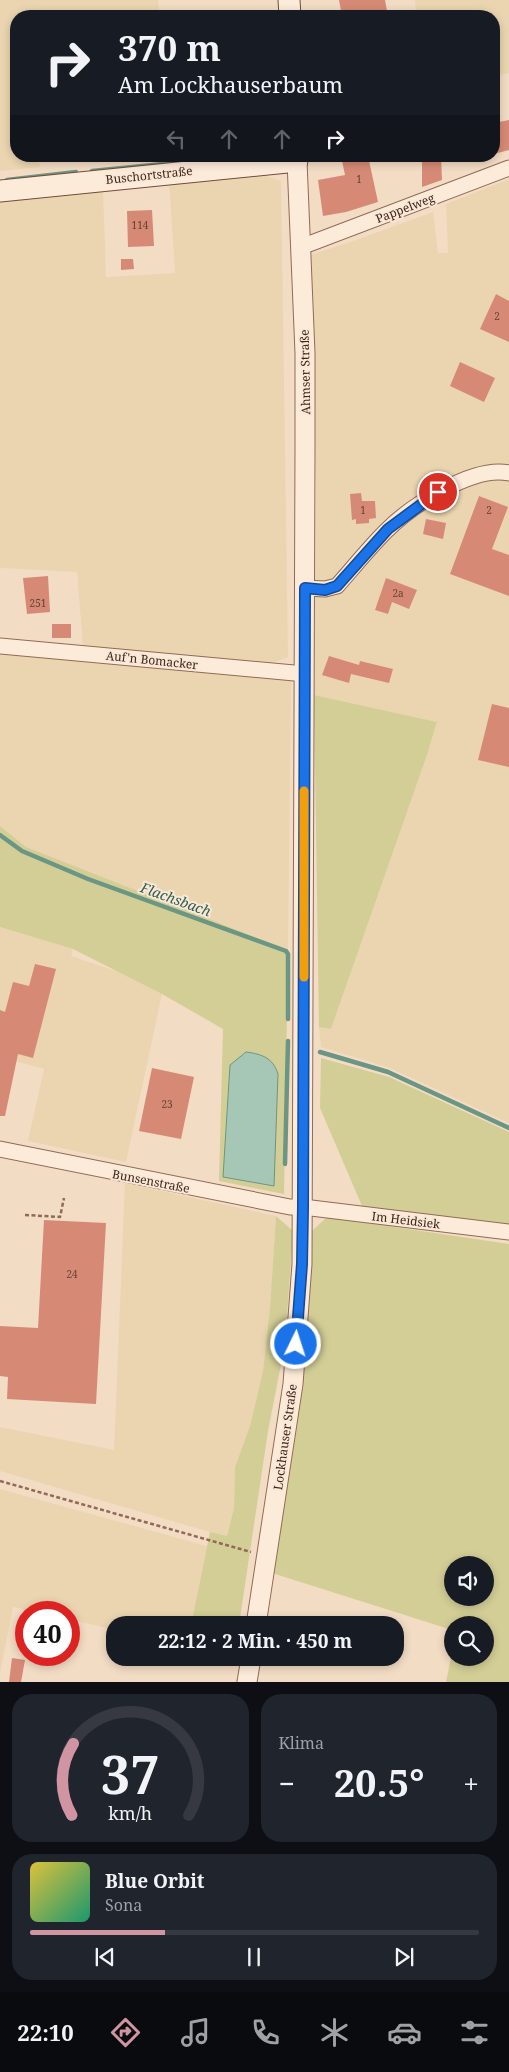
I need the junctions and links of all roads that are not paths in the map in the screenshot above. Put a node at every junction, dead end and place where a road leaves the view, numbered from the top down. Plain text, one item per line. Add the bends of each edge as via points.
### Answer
1 (261, 162) edge
2 (297, 162) edge
3 (509, 168) edge
4 (0, 191) edge
5 (302, 246) junction
6 (509, 473) edge
7 (305, 588) junction
8 (0, 646) edge
9 (305, 674) junction
10 (0, 1149) edge
11 (303, 1207) junction
12 (509, 1232) edge
13 (257, 1616) edge
14 (250, 1666) edge
15 (247, 1682) edge

1 - 4 main road, Buschortstraße
2 - 5 street, Ahmser Straße
3 - 5 street, Pappelweg
5 - 7 street, Ahmser Straße
6 - 7 street via 485,473 438,492 388,529 337,586 325,590
7 - 9 street, Lockhauser Straße
8 - 9 street, Auf'n Bomacker
9 - 11 street, Lockhauser Straße
10 - 11 street, Bunsenstraße via 290,1208
11 - 12 street, Im Heidsiek
11 - 13 street, Lockhauser Straße via 302,1264 292,1384
14 - 15 street

